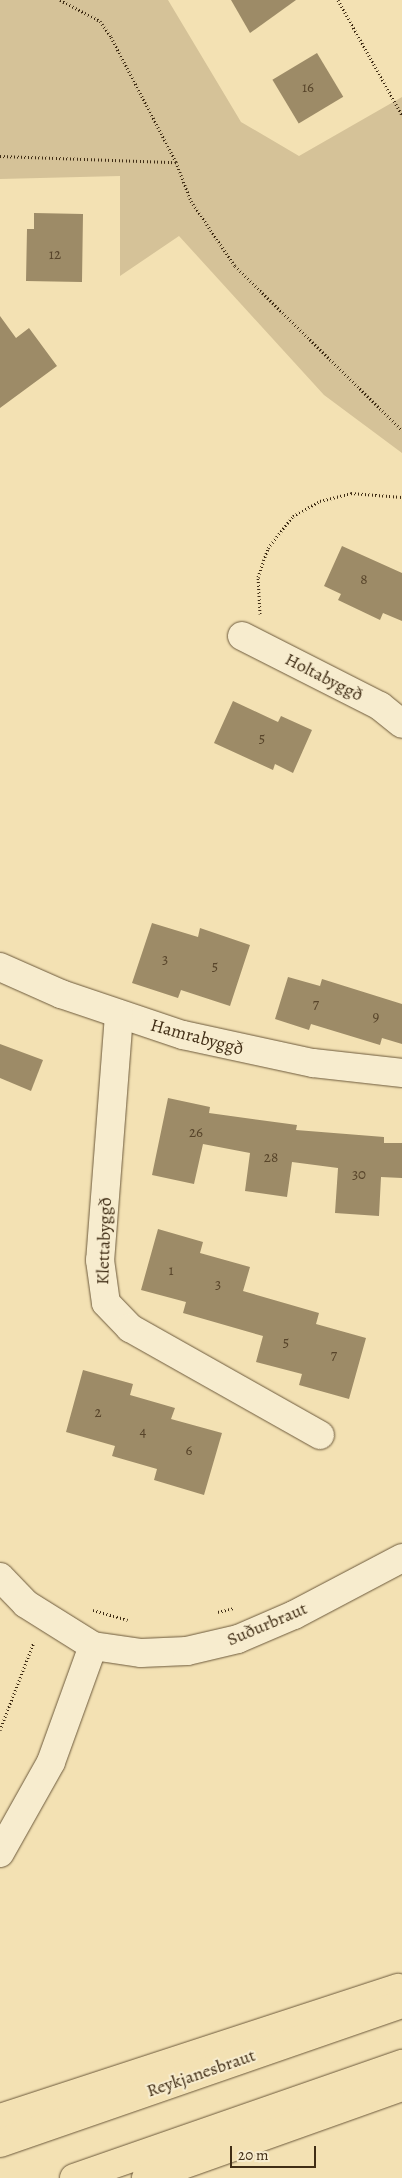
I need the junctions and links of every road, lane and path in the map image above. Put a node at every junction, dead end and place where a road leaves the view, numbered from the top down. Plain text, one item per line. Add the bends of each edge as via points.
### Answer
1 (60, 0) edge
2 (338, 0) edge
3 (402, 115) edge
4 (0, 156) edge
5 (176, 162) junction
6 (402, 430) edge
7 (402, 497) edge
8 (242, 636) dead end
9 (274, 652) junction
10 (402, 724) edge
11 (0, 968) edge
12 (119, 1015) junction
13 (402, 1074) edge
14 (320, 1435) dead end
15 (402, 1558) edge
16 (0, 1577) edge
17 (240, 1606) dead end
18 (84, 1608) dead end
19 (212, 1614) dead end
20 (44, 1616) junction
21 (139, 1624) dead end
22 (93, 1646) junction
23 (0, 1730) edge
24 (0, 1853) edge
25 (402, 1987) edge
26 (402, 2004) edge
27 (402, 2064) edge
28 (402, 2087) edge
29 (0, 2118) edge
30 (0, 2143) edge
31 (74, 2178) edge
32 (146, 2178) edge

1 - 5 path via 100,21
2 - 3 path
4 - 5 path
5 - 6 path via 191,202 235,266
7 - 9 path via 373,492 333,496 307,507 280,532 268,548 258,577 260,619
8 - 9 street, Holtabyggð
9 - 10 street, Holtabyggð via 380,706
11 - 12 street, Hamrabyggð
12 - 13 street, Hamrabyggð via 248,1051
12 - 14 street, Klettabyggð via 100,1260 106,1303 130,1328
15 - 22 street, Suðurbraut via 294,1616 238,1639 187,1651 141,1653
16 - 20 street
17 - 19 path
18 - 21 path
20 - 22 street
20 - 23 path
22 - 24 street via 50,1762
25 - 29 highway via 348,2001
26 - 30 highway, Reykjanesbraut
27 - 31 highway
28 - 32 highway

